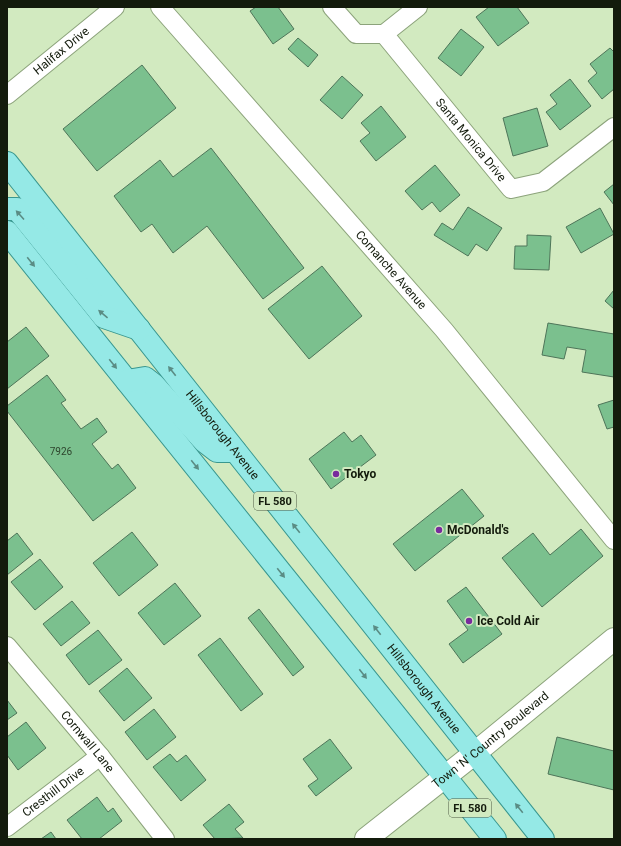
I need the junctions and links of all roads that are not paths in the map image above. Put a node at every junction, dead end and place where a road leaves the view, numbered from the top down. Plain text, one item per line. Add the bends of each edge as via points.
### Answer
1 (115, 7) edge
2 (160, 7) edge
3 (332, 7) edge
4 (418, 7) edge
5 (384, 34) junction
6 (7, 95) edge
7 (614, 127) edge
8 (7, 163) edge
9 (7, 209) edge
10 (7, 232) edge
11 (139, 329) junction
12 (127, 381) junction
13 (235, 451) junction
14 (614, 540) edge
15 (614, 639) edge
16 (7, 646) edge
17 (475, 753) junction
18 (100, 756) junction
19 (445, 776) junction
20 (7, 828) edge
21 (166, 839) edge
22 (366, 839) edge
23 (495, 839) edge
24 (543, 839) edge

1 - 6 street, Halifax Drive
2 - 14 street, Comanche Avenue via 444,330
3 - 5 street via 356,34
4 - 5 street
5 - 7 street, Santa Monica Drive via 511,188 543,182
8 - 11 main road, Hillsborough Avenue / FL 580
11 -> 9 main road via 104,317 16,210
10 -> 12 main road, FL 580
13 -> 11 main road, Hillsborough Avenue / FL 580
12 - 13 main road via 145,378 204,442 218,451
12 -> 19 main road, FL 580
17 -> 13 main road, Hillsborough Avenue / FL 580
15 - 17 street, Town 'N' Country Boulevard
16 - 18 street, Cornwall Lane
17 - 19 street, Town 'N' Country Boulevard
24 -> 17 main road, Hillsborough Avenue / FL 580
18 - 20 street, Cresthill Drive
18 - 21 street, Cornwall Lane
19 - 22 street, Town 'N' Country Boulevard
19 - 23 main road, FL 580

